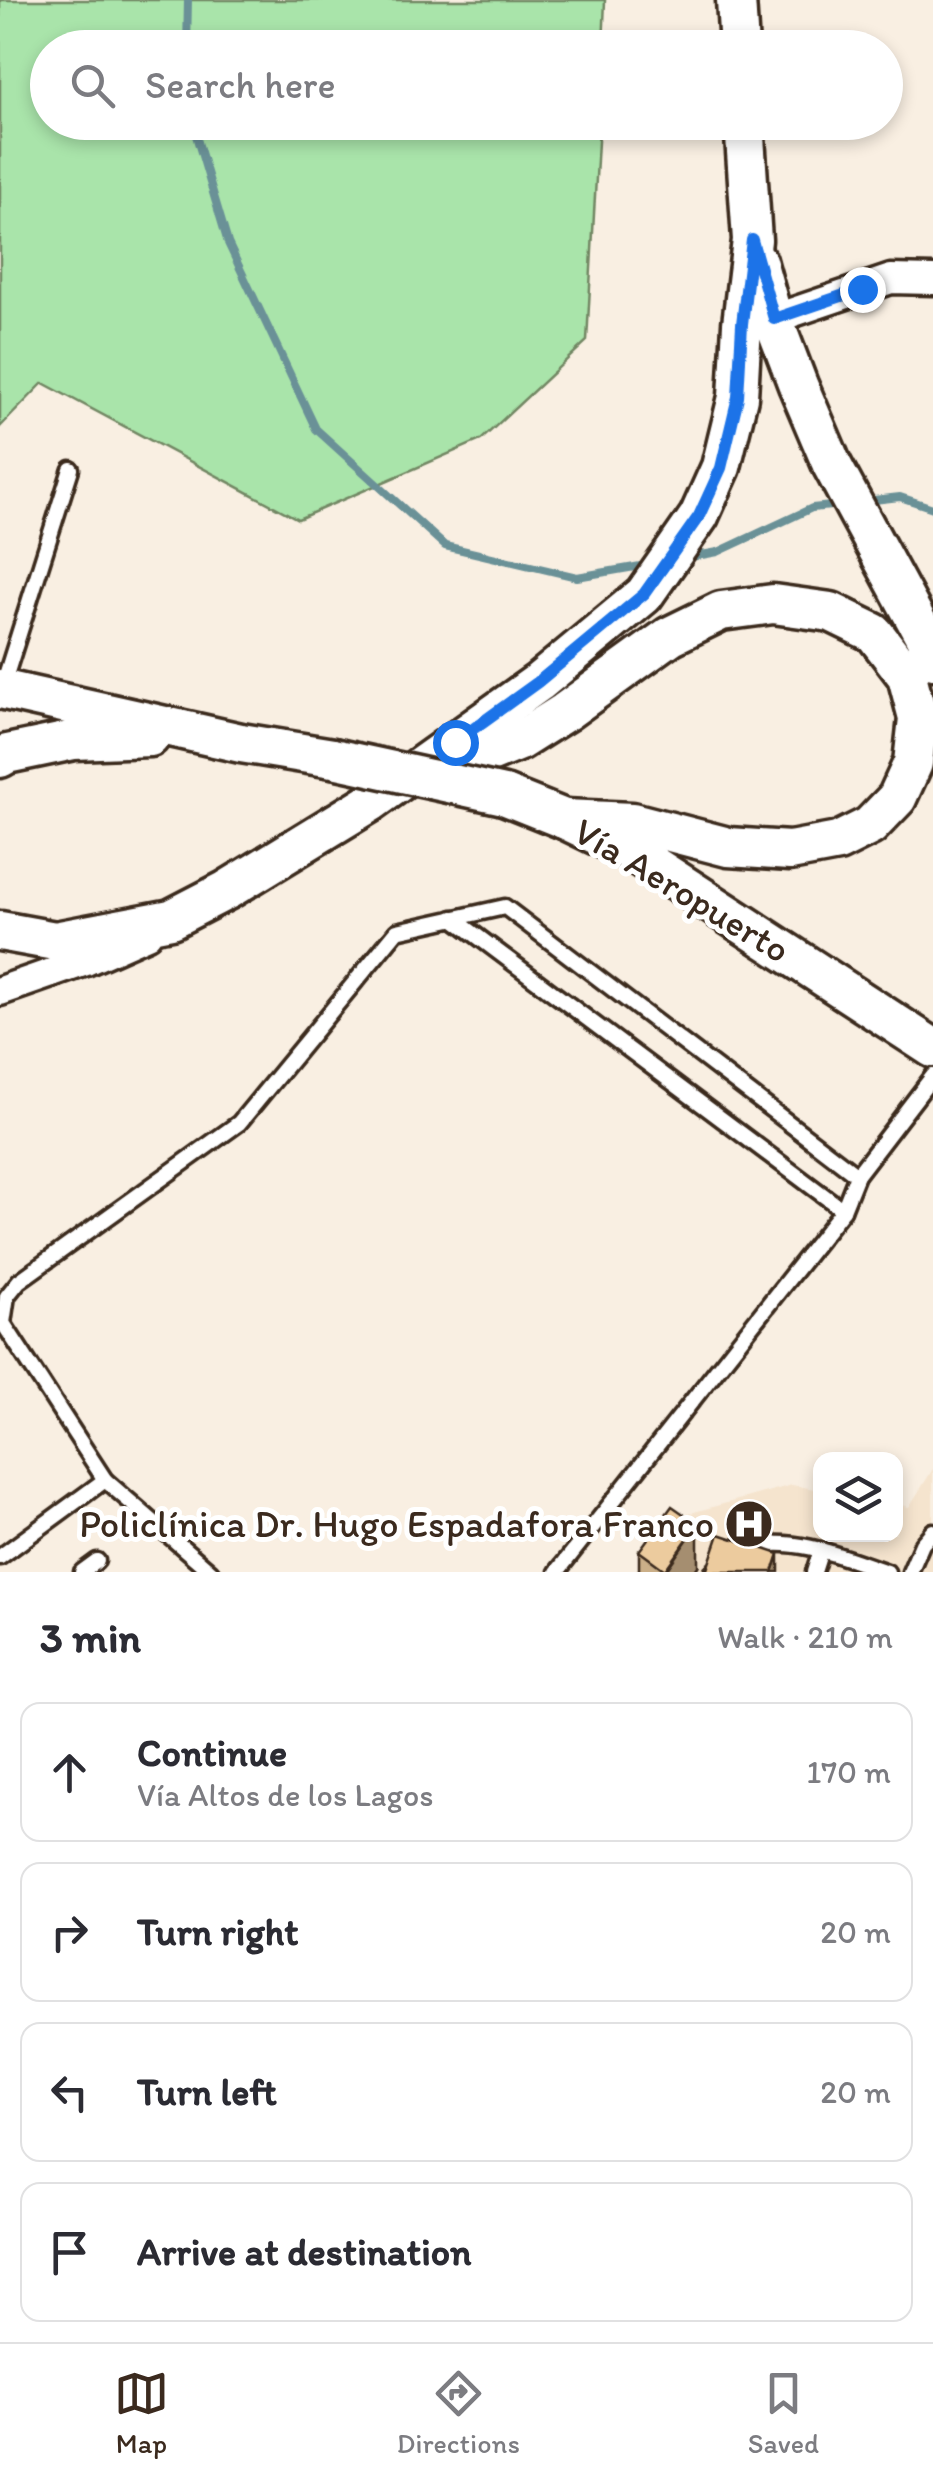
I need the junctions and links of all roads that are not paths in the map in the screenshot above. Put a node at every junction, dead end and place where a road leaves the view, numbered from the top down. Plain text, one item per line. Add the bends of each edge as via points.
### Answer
1 (736, 0) edge
2 (738, 30) edge
3 (745, 140) edge
4 (752, 240) junction
5 (933, 280) edge
6 (774, 319) junction
7 (71, 469) dead end
8 (933, 660) edge
9 (1, 689) edge
10 (241, 743) junction
11 (0, 758) edge
12 (371, 802) junction
13 (564, 819) junction
14 (453, 918) junction
15 (171, 919) junction
16 (0, 930) edge
17 (0, 991) edge
18 (933, 1048) edge
19 (933, 1076) edge
20 (856, 1175) junction
21 (843, 1210) junction
22 (106, 1480) junction
23 (933, 1531) edge
24 (821, 1550) junction
25 (0, 1557) edge
26 (97, 1560) dead end
27 (82, 1572) edge
28 (212, 1572) edge
29 (557, 1572) edge
30 (712, 1572) edge
31 (814, 1572) edge
32 (887, 1572) edge
33 (910, 1572) edge

1 - 2 street
3 - 4 street
4 - 6 street
4 - 12 street via 738,397 721,468 699,516 644,594 538,682
5 - 6 street via 891,279
6 - 8 street via 832,464
7 - 9 lane
9 - 10 street, Vía Aeropuerto
10 - 11 street via 145,736 74,740
10 - 13 street, Vía Aeropuerto, bridge via 504,795
12 - 13 street via 519,742 670,636 720,611 773,604 831,612 874,633 908,676 918,718 913,762 897,798 870,826 838,842 790,851 728,847 632,822
12 - 15 street
13 - 18 street, Vía Aeropuerto via 634,853
14 - 20 lane via 505,907
14 - 21 lane
14 - 22 lane via 397,931 239,1123 7,1296 3,1323
15 - 16 street via 56,941
15 - 17 street via 86,962
19 - 20 lane
20 - 21 lane
21 - 29 lane
22 - 25 lane
22 - 28 lane
23 - 33 lane
24 - 30 lane via 777,1543 750,1547
24 - 31 lane
24 - 32 lane
26 - 27 lane

